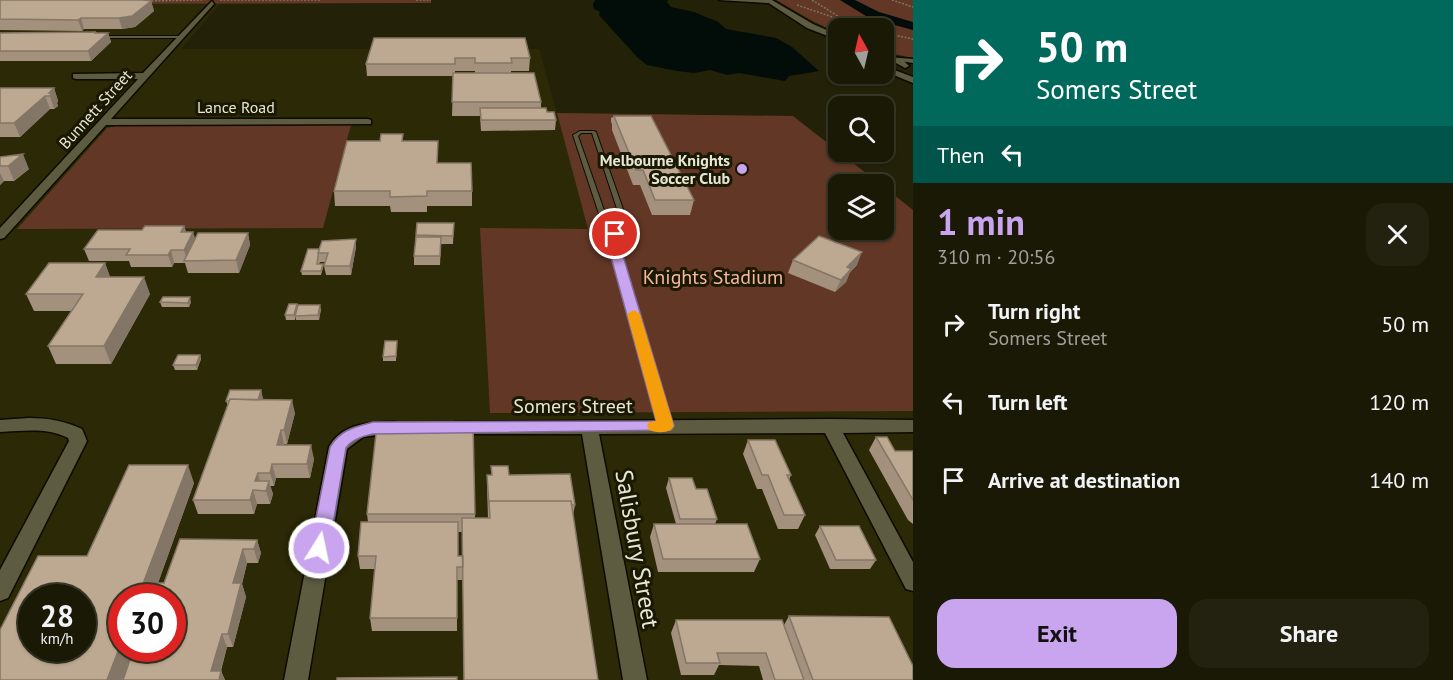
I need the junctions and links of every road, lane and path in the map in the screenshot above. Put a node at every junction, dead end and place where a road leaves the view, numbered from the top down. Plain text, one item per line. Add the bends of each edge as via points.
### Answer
1 (234, 0) edge
2 (321, 0) edge
3 (416, 0) edge
4 (431, 0) edge
5 (722, 0) edge
6 (767, 0) edge
7 (812, 0) edge
8 (892, 0) edge
9 (148, 1) edge
10 (210, 1) edge
11 (795, 4) dead end
12 (913, 7) edge
13 (835, 18) edge
14 (841, 18) edge
15 (828, 34) edge
16 (894, 35) edge
17 (91, 37) edge
18 (181, 37) junction
19 (913, 39) edge
20 (908, 65) edge
21 (894, 72) edge
22 (76, 76) dead end
23 (146, 76) junction
24 (913, 80) edge
25 (104, 122) junction
26 (368, 122) dead end
27 (624, 222) junction
28 (0, 235) edge
29 (830, 425) junction
30 (0, 426) edge
31 (666, 426) junction
32 (913, 426) edge
33 (589, 427) junction
34 (409, 428) edge
35 (433, 428) edge
36 (913, 582) edge
37 (0, 591) edge
38 (296, 680) edge
39 (635, 680) edge

1 - 2 path
1 - 10 path
3 - 4 path
5 - 6 street
6 - 15 street
7 - 14 path
8 - 12 path
9 - 10 path
10 - 18 street, Bunnett Street
11 - 13 path
16 - 19 path
17 - 18 lane
18 - 23 street, Bunnett Street
20 - 24 street
21 - 24 street
22 - 23 street
23 - 25 street, Bunnett Street
25 - 26 street, Lance Road
25 - 28 street, Bunnett Street
27 - 27 lane via 594,132 580,132 575,135 602,214
27 - 31 lane via 627,229 612,239
29 - 31 street, Somers Street
29 - 32 street, Somers Street
29 - 36 street
30 - 37 street via 60,426 76,434 78,441
31 - 33 street, Somers Street
33 - 35 street, Somers Street
33 - 39 street, Salisbury Street
34 - 38 street via 373,428 343,439 335,460

